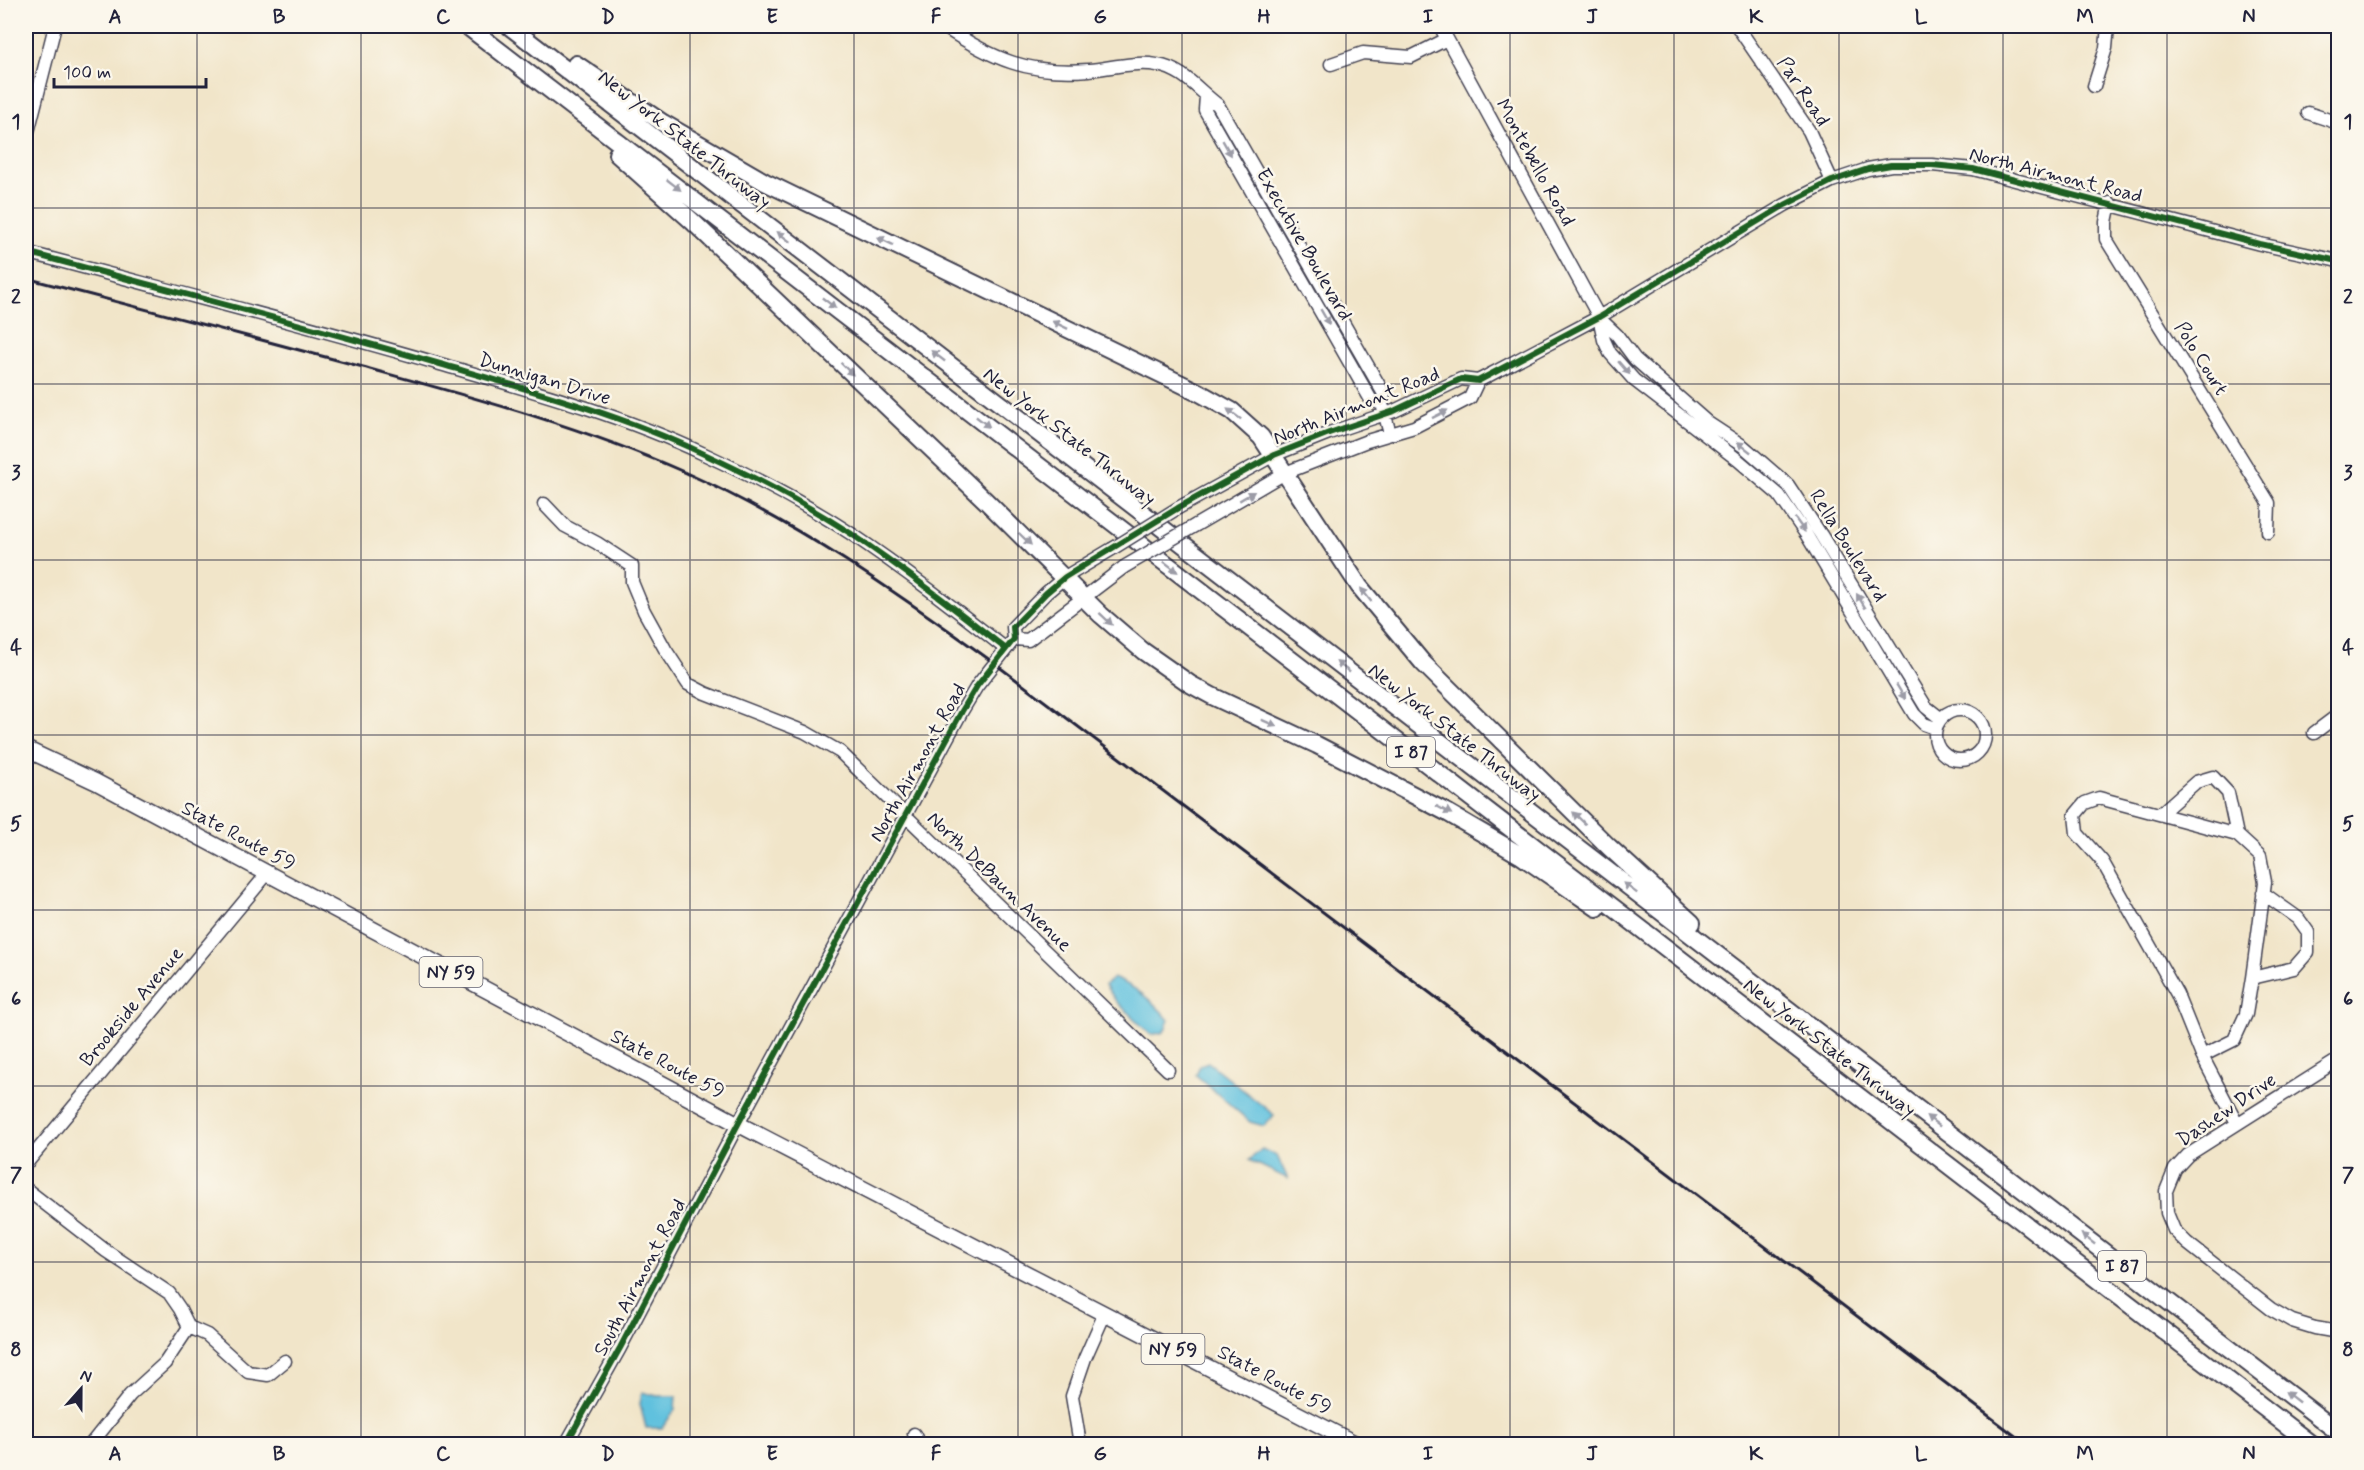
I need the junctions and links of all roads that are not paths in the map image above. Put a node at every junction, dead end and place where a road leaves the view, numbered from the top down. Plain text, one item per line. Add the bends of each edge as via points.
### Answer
1 (55, 26) edge
2 (467, 26) edge
3 (509, 26) edge
4 (521, 26) edge
5 (944, 26) edge
6 (1440, 26) edge
7 (1737, 26) edge
8 (2108, 26) edge
9 (1448, 39) junction
10 (511, 59) junction
11 (1331, 64) dead end
12 (2094, 86) dead end
13 (2308, 113) dead end
14 (2338, 123) edge
15 (26, 140) edge
16 (1832, 181) junction
17 (2110, 203) junction
18 (26, 252) edge
19 (2338, 261) edge
20 (1599, 317) junction
21 (1478, 381) junction
22 (1383, 409) junction
23 (1705, 428) junction
24 (1390, 434) junction
25 (1274, 455) junction
26 (1285, 473) junction
27 (1788, 485) junction
28 (1777, 494) junction
29 (544, 504) dead end
30 (2268, 532) dead end
31 (1065, 577) junction
32 (1084, 597) junction
33 (1871, 630) junction
34 (1010, 644) junction
35 (2338, 715) edge
36 (1937, 723) dead end
37 (2314, 733) dead end
38 (26, 749) edge
39 (2160, 814) junction
40 (905, 816) junction
41 (2237, 835) junction
42 (267, 874) junction
43 (2263, 893) junction
44 (2252, 978) junction
45 (1810, 1026) junction
46 (1794, 1046) junction
47 (2202, 1056) junction
48 (2338, 1060) edge
49 (1168, 1070) dead end
50 (2237, 1123) junction
51 (738, 1124) junction
52 (26, 1164) edge
53 (26, 1189) edge
54 (1105, 1313) junction
55 (189, 1327) junction
56 (2338, 1332) edge
57 (285, 1362) dead end
58 (2338, 1432) edge
59 (91, 1444) edge
60 (566, 1444) edge
61 (1080, 1444) edge
62 (1356, 1444) edge
63 (2311, 1444) edge

1 - 15 street
2 - 10 highway, New York State Thruway / I 87
45 -> 3 highway, New York State Thruway / I 87
25 -> 4 highway via 1247,423 1216,401 765,182 663,123
5 - 22 street, Executive Boulevard via 972,45 1018,65 1047,70 1156,65 1193,82 1218,105 1384,394
6 - 9 street, Montebello Road
7 - 16 street, Par Road via 1809,131
8 - 12 street via 2106,48
9 - 11 street via 1412,57 1363,53
9 - 20 street, Montebello Road
10 -> 31 highway via 683,213
10 -> 46 highway, New York State Thruway / I 87
13 - 14 street
16 - 17 street, North Airmont Road via 1891,165 1945,165
16 - 20 street, North Airmont Road
17 - 19 street, North Airmont Road
17 - 30 street, Polo Court via 2106,239 2269,502
18 - 34 street, Dunnigan Drive via 404,354 630,422 753,478 849,533
20 - 21 street, North Airmont Road
20 - 23 street, Rella Boulevard via 1611,353 1634,380
21 - 22 street, North Airmont Road via 1461,380
24 -> 21 street, North Airmont Road via 1414,427 1470,398
22 - 24 street, Executive Boulevard
22 - 25 street, North Airmont Road
27 -> 23 street, Rella Boulevard via 1743,446
23 - 28 street, Rella Boulevard
24 - 26 street, North Airmont Road
25 - 26 highway
25 - 31 street, North Airmont Road, bridge via 1178,507
32 -> 26 street, North Airmont Road, bridge via 1124,567
45 -> 26 highway via 1608,847 1423,663 1359,586
27 - 28 street, Rella Boulevard
33 -> 27 street, Rella Boulevard via 1821,535
28 -> 33 street, Rella Boulevard
29 - 40 street, North DeBaun Avenue via 565,526 632,566 632,582 644,611 688,684 805,732 840,752
31 - 32 highway
31 - 34 street, North Airmont Road via 1013,627
32 - 34 street, North Airmont Road via 1028,640
32 -> 46 highway via 1123,635 1190,684 1410,792 1486,834
33 - 36 street, Rella Boulevard via 1914,714 1924,724
34 - 40 street, North Airmont Road via 962,711
35 - 37 street
38 - 42 main road, State Route 59 / NY 59
39 - 41 street
39 - 41 street via 2196,782 2213,777 2228,793
39 - 47 street via 2099,798 2085,803 2075,815 2077,833 2102,861 2170,983
40 - 49 street, North DeBaun Avenue
40 - 51 street, North Airmont Road
41 - 43 street via 2260,856
42 - 51 main road, State Route 59 / NY 59
42 - 52 street, Brookside Avenue
43 - 44 street
43 - 44 street via 2298,918 2308,932 2308,952 2294,968
44 - 47 street via 2246,1014 2234,1040
58 -> 45 highway, New York State Thruway / I 87
46 - 63 highway, New York State Thruway / I 87
47 - 50 street
48 - 50 street, Dashew Drive
50 - 56 street, Dashew Drive via 2197,1148 2175,1169 2166,1191 2167,1213 2174,1230 2271,1309 2292,1321
51 - 54 main road, State Route 59 / NY 59
51 - 60 street, South Airmont Road
53 - 55 street via 106,1251 169,1293
54 - 61 street via 1072,1396
54 - 62 main road, State Route 59 / NY 59
55 - 57 street via 207,1335 248,1372 268,1375
55 - 59 street via 165,1363 130,1395

